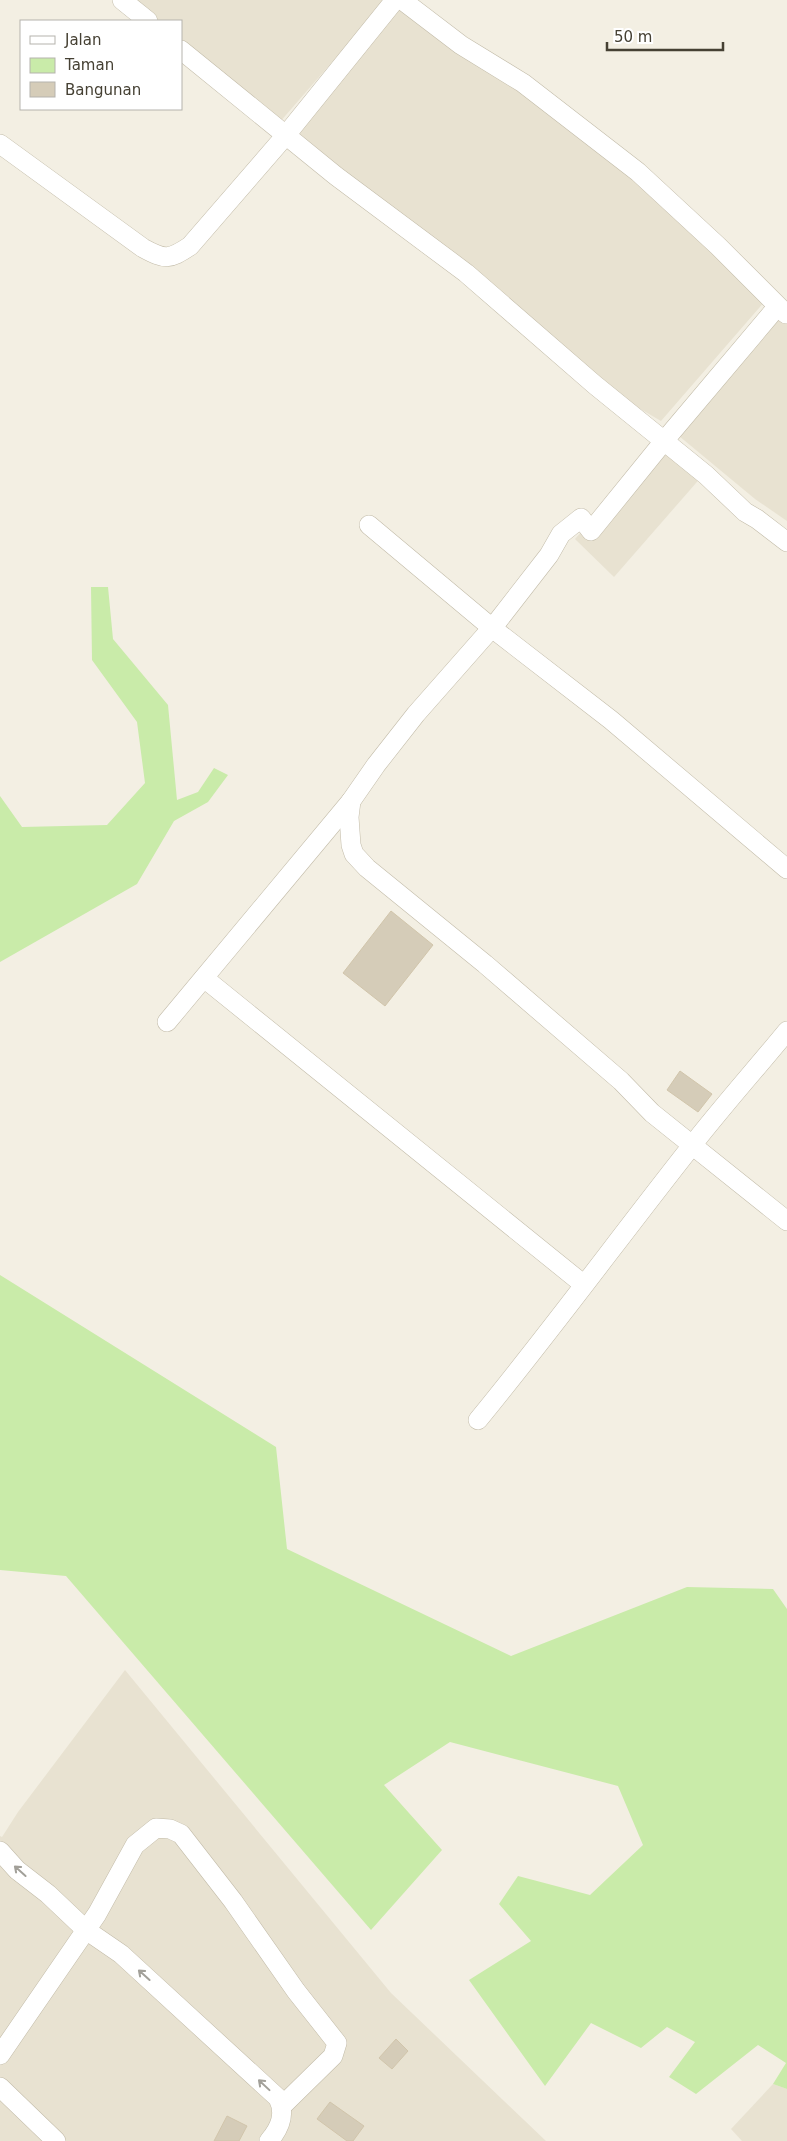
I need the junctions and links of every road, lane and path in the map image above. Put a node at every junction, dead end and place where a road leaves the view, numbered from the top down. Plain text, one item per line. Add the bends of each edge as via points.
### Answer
1 (122, 0) edge
2 (404, 1) edge
3 (147, 20) edge
4 (182, 51) edge
5 (286, 135) junction
6 (0, 144) edge
7 (782, 311) edge
8 (664, 441) junction
9 (369, 525) dead end
10 (787, 542) edge
11 (492, 628) junction
12 (351, 801) junction
13 (787, 870) edge
14 (204, 978) junction
15 (166, 1022) dead end
16 (787, 1031) edge
17 (691, 1146) junction
18 (787, 1221) edge
19 (583, 1284) junction
20 (478, 1420) dead end
21 (0, 1851) edge
22 (86, 1930) junction
23 (0, 2055) edge
24 (0, 2087) edge
25 (282, 2106) junction
26 (56, 2141) edge
27 (269, 2141) edge

1 - 3 street
2 - 5 street
2 - 7 street via 461,45 547,100 638,172
4 - 5 street
5 - 6 street via 190,246 174,257 160,257 142,248
5 - 8 street via 375,207 466,273
7 - 8 street
8 - 10 street via 745,512
8 - 11 street via 591,531 581,518 560,534 549,555
9 - 11 street
11 - 12 street via 416,714
11 - 13 street via 611,720
12 - 14 street
12 - 17 street via 351,845 354,854 367,868 485,964
14 - 15 street
14 - 19 street
16 - 17 street
17 - 18 street
17 - 19 street
19 - 20 street via 540,1345
22 -> 21 street
22 - 23 street
25 -> 22 street via 278,2098 121,1954
22 - 25 street via 135,1845 156,1828 181,1834 337,2043 333,2056
24 - 26 street
25 - 27 street via 282,2119

